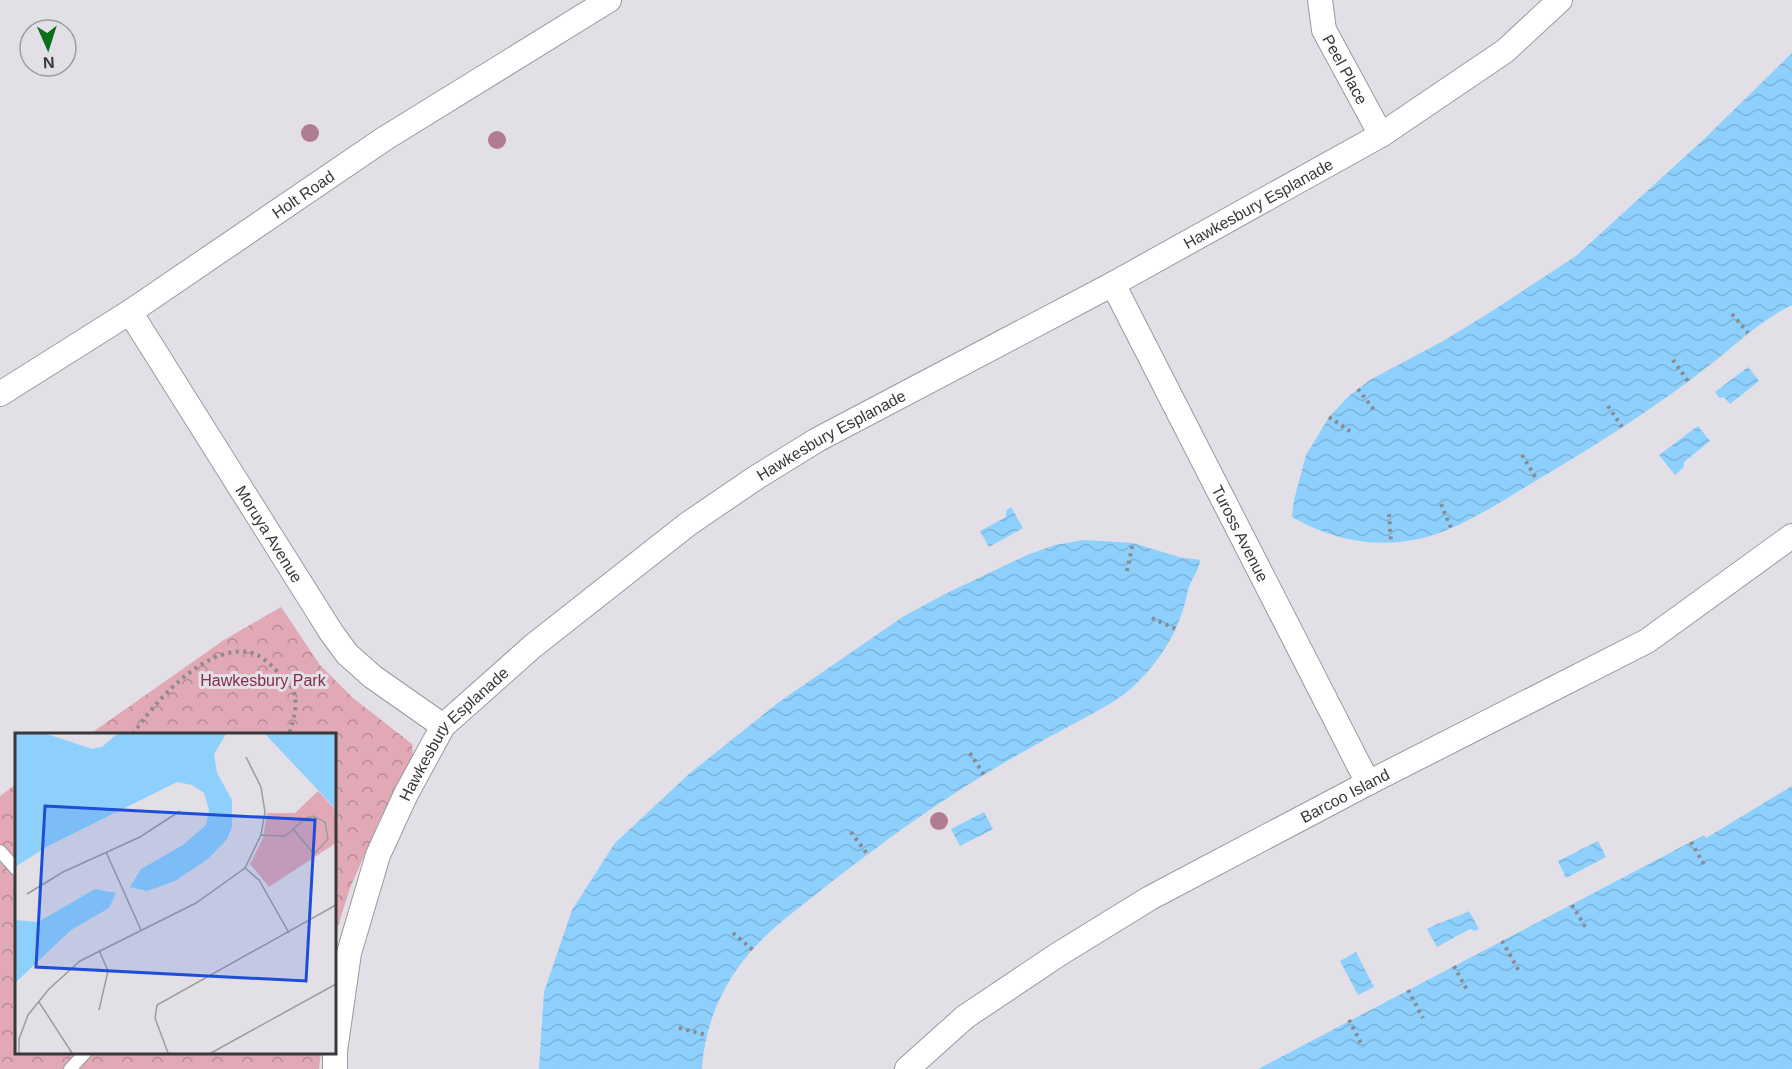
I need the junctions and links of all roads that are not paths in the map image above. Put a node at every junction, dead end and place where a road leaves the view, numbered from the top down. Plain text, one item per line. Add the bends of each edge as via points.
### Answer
1 (609, 0) edge
2 (1320, 0) edge
3 (1560, 0) edge
4 (1381, 135) junction
5 (1113, 284) junction
6 (130, 312) junction
7 (0, 394) edge
8 (1792, 536) edge
9 (443, 726) junction
10 (1368, 783) junction
11 (0, 851) edge
12 (15, 868) edge
13 (342, 952) edge
14 (336, 1037) edge
15 (85, 1054) edge
16 (70, 1069) edge
17 (907, 1069) edge

1 - 6 street, Holt Road via 384,139
2 - 4 street, Peel Place via 1324,30
3 - 4 street, Hawkesbury Esplanade via 1505,51
4 - 5 street, Hawkesbury Esplanade
5 - 9 street, Hawkesbury Esplanade via 817,440 757,477 688,524 542,639
5 - 10 street, Tuross Avenue
6 - 7 street, Holt Road
6 - 9 street, Moruya Avenue via 347,654
8 - 10 street, Barcoo Island via 1647,640
9 - 13 street, Hawkesbury Esplanade via 378,855
10 - 17 street, Barcoo Island via 1150,898 1059,954 965,1017
11 - 12 lane
13 - 14 street, Hawkesbury Esplanade
15 - 16 lane

